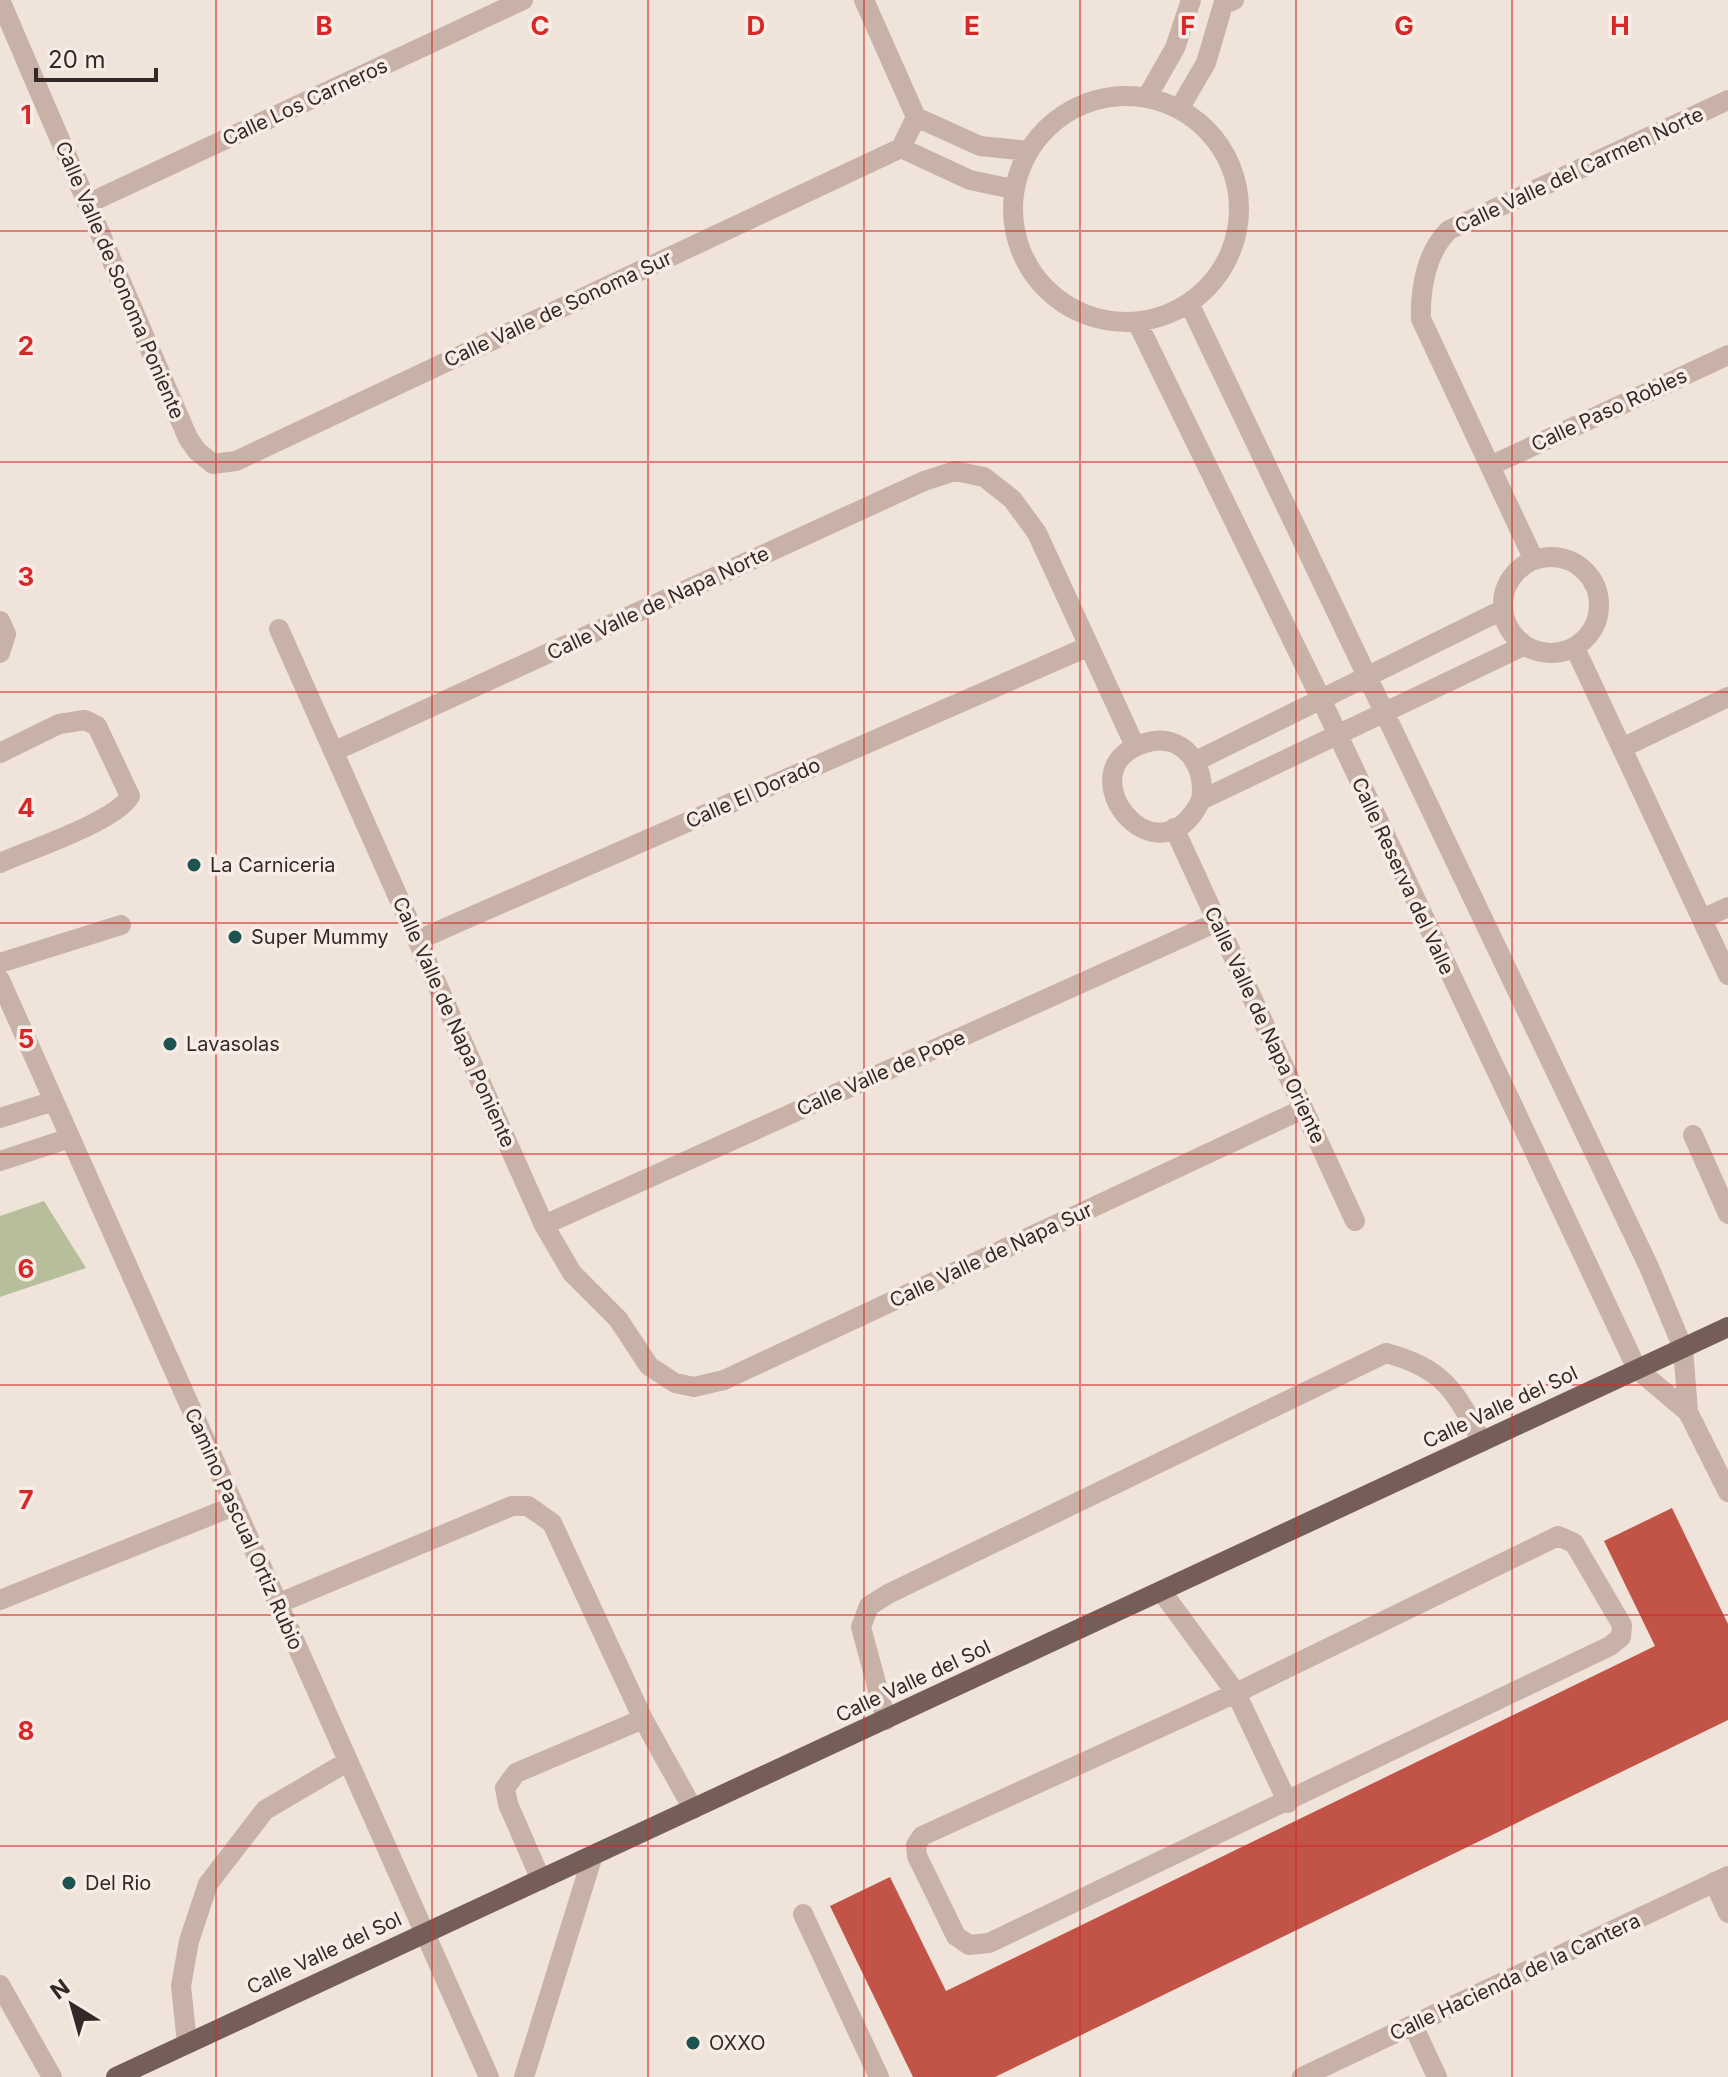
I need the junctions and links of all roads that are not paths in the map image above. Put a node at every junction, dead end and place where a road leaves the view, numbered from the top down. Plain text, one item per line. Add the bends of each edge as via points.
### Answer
1 (0, 0) edge
2 (523, 0) edge
3 (864, 0) edge
4 (1191, 0) edge
5 (1220, 2) edge
6 (1147, 97) junction
7 (1728, 100) edge
8 (1179, 109) junction
9 (916, 117) junction
10 (901, 148) junction
11 (1029, 151) junction
12 (1013, 189) junction
13 (87, 204) junction
14 (1189, 303) junction
15 (1138, 324) junction
16 (1728, 355) edge
17 (213, 464) joint
18 (1490, 466) junction
19 (1534, 560) junction
20 (1502, 610) junction
21 (0, 621) edge
22 (279, 629) dead end
23 (1523, 646) junction
24 (1087, 647) junction
25 (1575, 648) junction
26 (0, 653) edge
27 (1368, 677) junction
28 (1728, 697) edge
29 (1321, 699) junction
30 (1383, 713) junction
31 (1336, 735) junction
32 (1135, 746) junction
33 (1622, 748) junction
34 (335, 751) junction
35 (0, 753) edge
36 (1196, 761) junction
37 (1201, 800) junction
38 (1174, 828) junction
39 (0, 863) edge
40 (1728, 907) edge
41 (1702, 919) junction
42 (1217, 922) junction
43 (121, 925) dead end
44 (418, 940) junction
45 (0, 963) edge
46 (1728, 975) edge
47 (0, 980) edge
48 (54, 1101) junction
49 (1303, 1109) junction
50 (0, 1118) edge
51 (1693, 1135) dead end
52 (70, 1138) junction
53 (0, 1161) edge
54 (1728, 1214) edge
55 (1355, 1221) dead end
56 (544, 1225) junction
57 (1728, 1327) edge
58 (1683, 1348) junction
59 (1637, 1369) junction
60 (675, 1383) joint
61 (1688, 1412) junction
62 (1482, 1442) junction
63 (1728, 1492) edge
64 (234, 1506) junction
65 (1162, 1592) junction
66 (0, 1600) edge
67 (277, 1604) junction
68 (1236, 1693) junction
69 (643, 1719) junction
70 (886, 1720) junction
71 (347, 1762) junction
72 (1288, 1803) junction
73 (693, 1809) junction
74 (593, 1855) junction
75 (1721, 1879) edge
76 (541, 1880) junction
77 (1728, 1913) edge
78 (803, 1914) dead end
79 (423, 1934) junction
80 (0, 1985) edge
81 (1413, 2025) junction
82 (187, 2043) junction
83 (52, 2077) edge
84 (116, 2077) edge
85 (489, 2077) edge
86 (524, 2077) edge
87 (879, 2077) edge
88 (1302, 2077) edge
89 (1437, 2077) edge

1 - 13 street, Calle Valle de Sonoma Poniente
2 - 13 street, Calle Los Carneros
3 - 9 street
4 - 6 street via 1175,48
5 - 8 street via 1206,63
6 - 8 street
6 - 11 street via 1113,96 1080,106 1051,124
7 - 18 street, Calle Valle del Carmen Norte via 1449,230 1433,245 1421,319
8 - 14 street via 1209,130 1229,159 1239,193 1239,228 1227,262 1207,290
9 - 10 street
9 - 11 street via 980,146
10 - 12 street via 970,180
10 - 17 street, Calle Valle de Sonoma Sur via 236,461
11 - 12 street
12 - 15 street via 1013,219 1022,255 1042,286 1071,309 1106,321
13 - 17 street, Calle Valle de Sonoma Poniente via 188,438
14 - 15 street
14 - 27 street, Calle Reserva del Valle
15 - 29 street, Calle Reserva del Valle
16 - 18 street, Calle Paso Robles
18 - 19 street
19 - 20 street via 1508,583
19 - 25 street via 1565,558 1580,566 1599,593 1596,625
20 - 23 street
20 - 27 street
21 - 26 street via 6,634
22 - 34 street, Calle Valle de Napa Poniente
23 - 25 street via 1545,654
23 - 30 street
24 - 32 street
24 - 34 street, Calle Valle de Napa Norte via 1037,533 1012,499 984,477 955,471
24 - 44 street, Calle El Dorado
25 - 33 street
27 - 29 street
27 - 30 street, Calle Reserva del Valle
28 - 33 street
29 - 31 street, Calle Reserva del Valle
29 - 36 street
30 - 31 street
30 - 58 street, Calle Reserva del Valle
31 - 37 street
31 - 59 street, Calle Reserva del Valle
32 - 36 street via 1175,743
32 - 38 street via 1116,769 1114,798 1131,823 1159,832
33 - 41 street
34 - 44 street, Calle Valle de Napa Poniente
35 - 39 street via 59,724 85,720 97,726 130,796 109,815
36 - 37 street via 1202,773
37 - 38 street via 1196,812
38 - 42 street, Calle Valle de Napa Oriente
40 - 41 street
41 - 46 street
42 - 49 street, Calle Valle de Napa Oriente
42 - 56 street, Calle Valle de Pope
43 - 45 street
44 - 56 street, Calle Valle de Napa Poniente
47 - 48 street, Camino Pascual Ortiz Rubio
48 - 50 street
48 - 52 street, Camino Pascual Ortiz Rubio
49 - 55 street, Calle Valle de Napa Oriente
49 - 60 street, Calle Valle de Napa Sur via 724,1380 694,1387
51 - 54 street
52 - 53 street
52 - 64 street, Camino Pascual Ortiz Rubio
56 - 60 street, Calle Valle de Napa Poniente via 572,1273 618,1319 649,1366
57 - 58 main road, Calle Valle del Sol
58 - 59 main road, Calle Valle del Sol
58 - 61 street, Calle Reserva del Valle
59 - 61 street, Calle Reserva del Valle
59 - 62 main road, Calle Valle del Sol
61 - 63 street, Calle Reserva del Valle
62 - 65 main road, Calle Valle del Sol
62 - 70 street via 1456,1392 1417,1361 1386,1353 869,1606 861,1627
64 - 66 street
64 - 67 street, Camino Pascual Ortiz Rubio
65 - 68 street
65 - 70 main road, Calle Valle del Sol
67 - 69 street via 512,1506 528,1506 552,1523
67 - 71 street, Camino Pascual Ortiz Rubio
68 - 72 street
68 - 72 street via 937,1828 922,1836 917,1856 956,1936 980,1946
68 - 72 street via 1558,1536 1574,1543 1622,1625 1621,1637 1610,1646
69 - 73 street
69 - 76 street via 516,1773 505,1788
70 - 73 main road, Calle Valle del Sol
71 - 79 street, Camino Pascual Ortiz Rubio
71 - 82 street via 265,1810 208,1884 181,1986
73 - 74 main road, Calle Valle del Sol
74 - 76 main road, Calle Valle del Sol
74 - 86 street
75 - 77 street
75 - 81 street, Calle Hacienda de la Cantera
76 - 79 main road, Calle Valle del Sol
78 - 87 street
79 - 82 main road, Calle Valle del Sol
79 - 85 street, Camino Pascual Ortiz Rubio
80 - 83 street
81 - 88 street, Calle Hacienda de la Cantera
81 - 89 street
82 - 84 main road, Calle Valle del Sol

